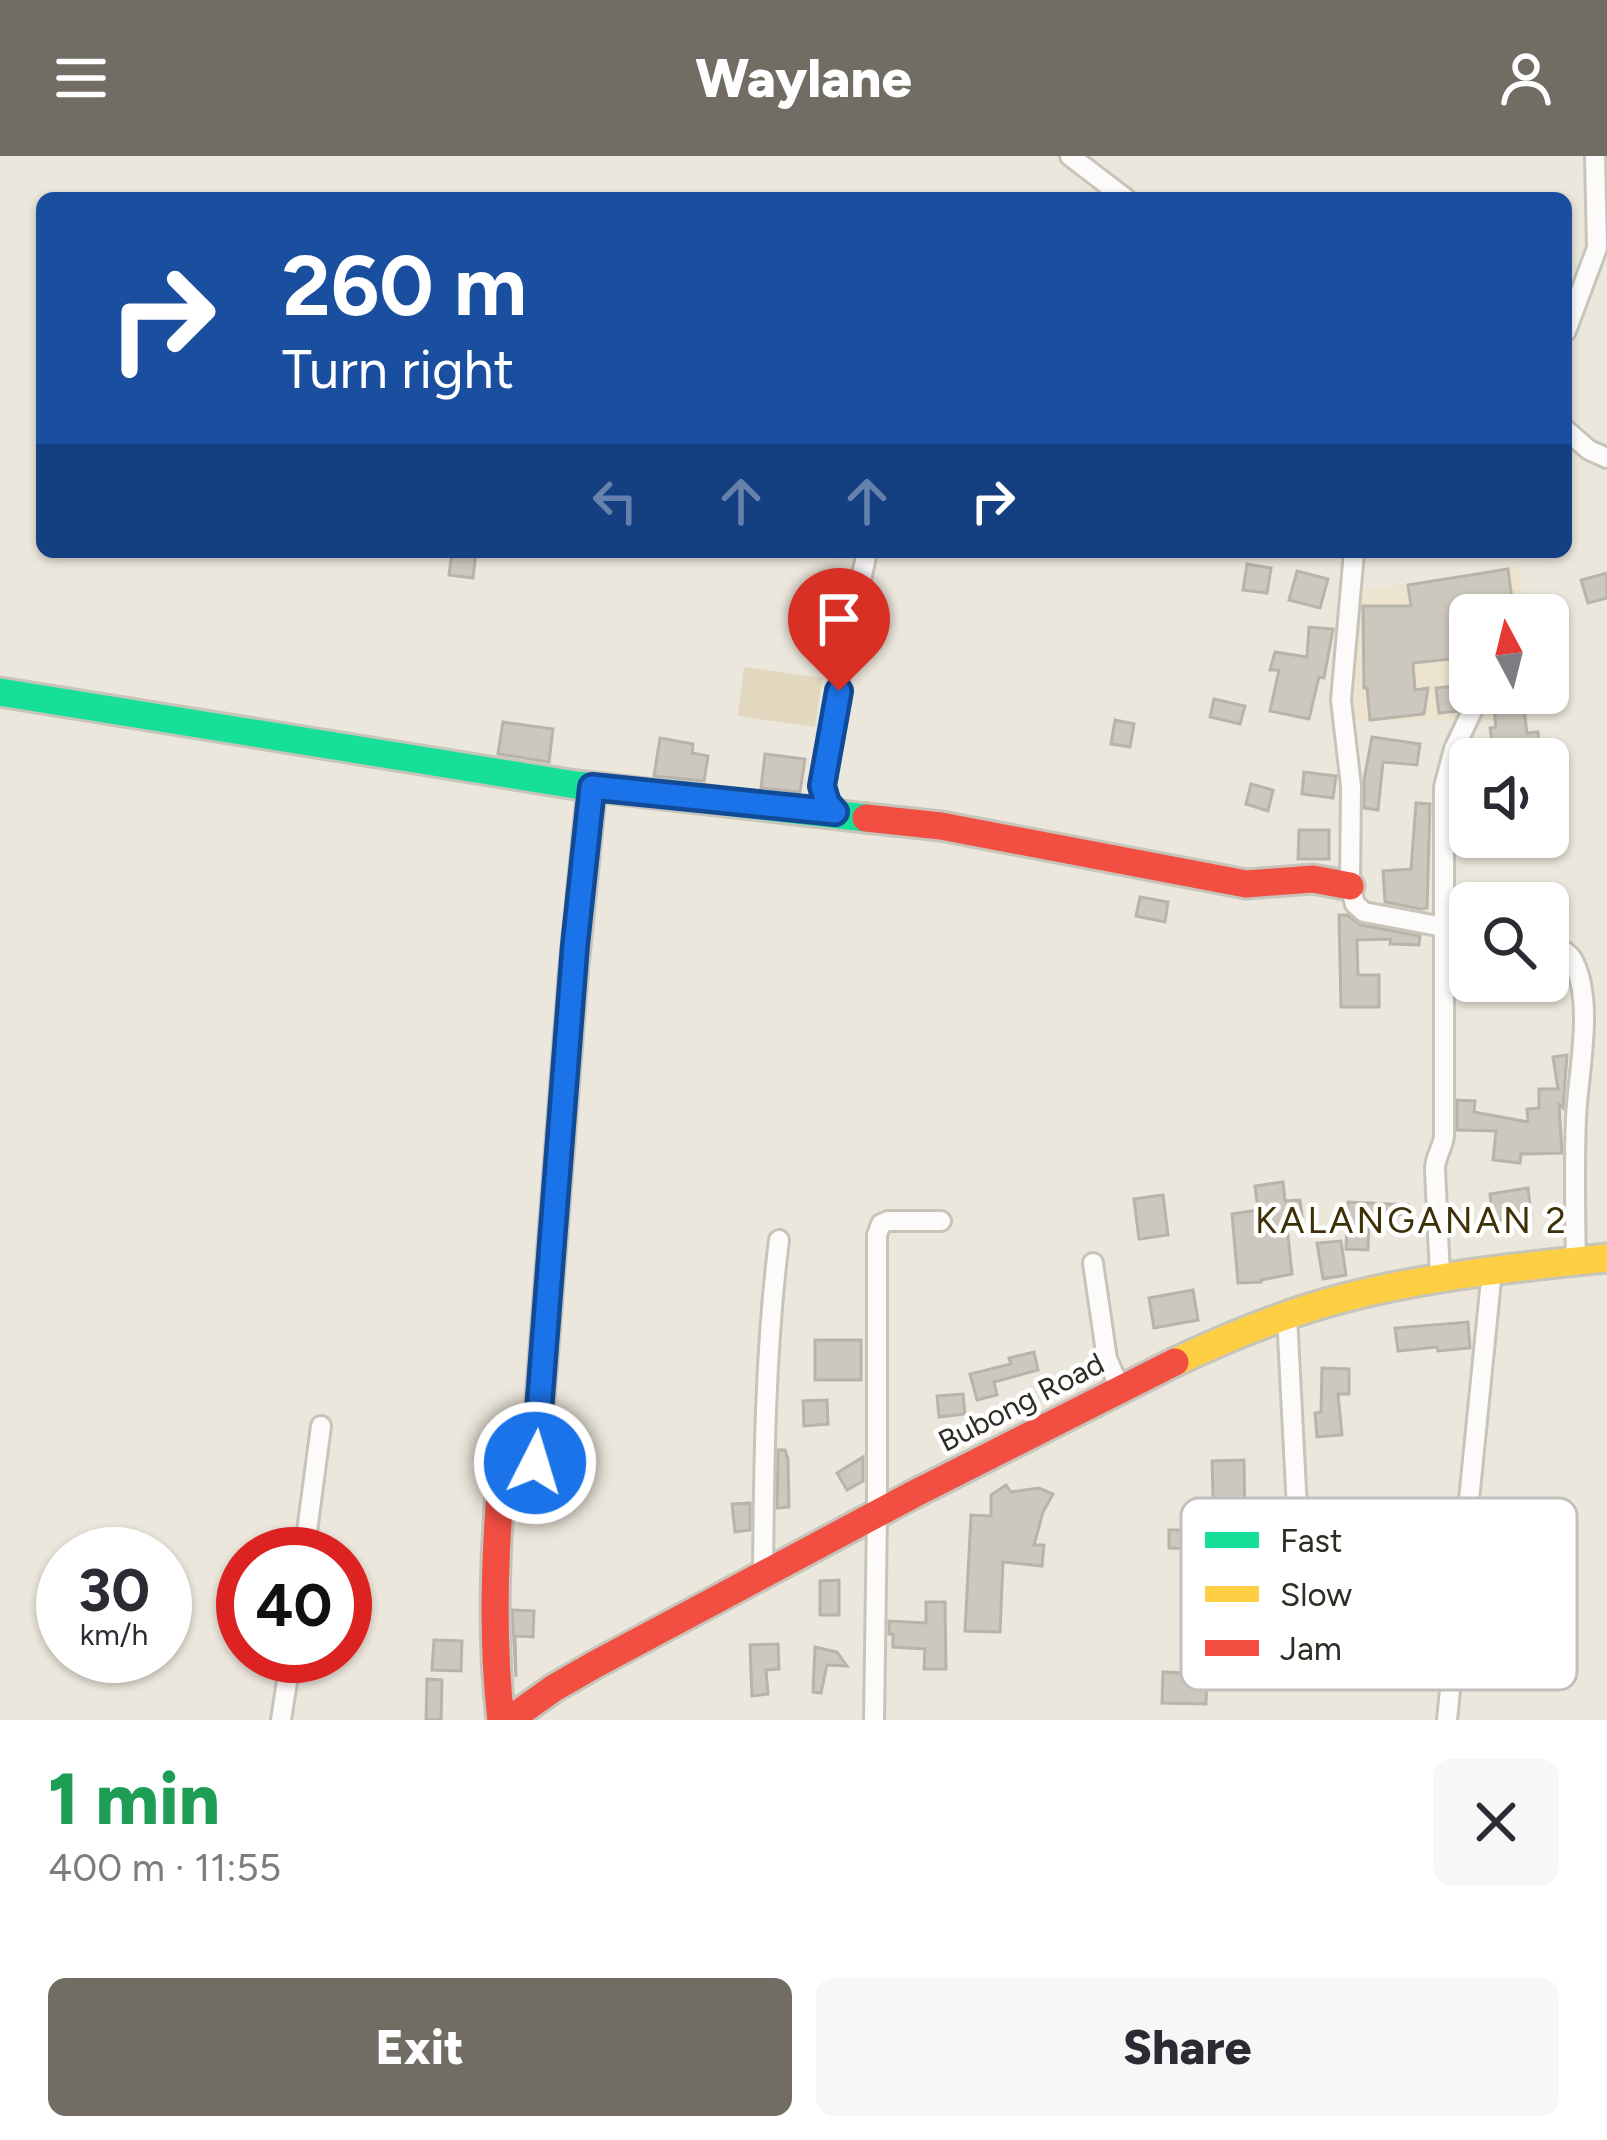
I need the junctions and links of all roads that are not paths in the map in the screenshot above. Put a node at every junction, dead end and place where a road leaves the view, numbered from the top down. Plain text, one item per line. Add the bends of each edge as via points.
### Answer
1 (1070, 156) edge
2 (1595, 156) edge
3 (1117, 192) edge
4 (1572, 320) edge
5 (1572, 435) edge
6 (1607, 458) edge
7 (866, 558) edge
8 (1353, 558) edge
9 (0, 692) edge
10 (1471, 714) edge
11 (592, 787) junction
12 (835, 812) junction
13 (1349, 886) junction
14 (1444, 927) junction
15 (1449, 928) edge
16 (1569, 955) edge
17 (940, 1221) dead end
18 (779, 1240) dead end
19 (1607, 1258) edge
20 (1576, 1261) junction
21 (1093, 1263) dead end
22 (1492, 1270) junction
23 (1441, 1276) junction
24 (1287, 1316) junction
25 (1120, 1388) junction
26 (321, 1426) dead end
27 (1296, 1498) edge
28 (1470, 1498) edge
29 (878, 1514) junction
30 (308, 1527) edge
31 (763, 1574) junction
32 (287, 1683) edge
33 (1451, 1690) edge
34 (281, 1720) edge
35 (504, 1720) edge
36 (874, 1720) edge
37 (1448, 1720) edge

1 - 3 street
2 - 4 street via 1597,248
5 - 6 street
7 - 12 street via 823,776 823,795
8 - 13 street via 1341,700 1351,785
9 - 11 street
10 - 14 street via 1444,787
11 - 12 street
11 - 35 street via 535,1463 500,1495 495,1643
12 - 13 street via 1233,882
13 - 14 street via 1364,912
14 - 15 street
14 - 23 street via 1444,1139 1435,1158
16 - 20 street via 1582,992
17 - 29 street via 878,1227
18 - 31 street
19 - 20 street, Bubong Road
20 - 22 street, Bubong Road
21 - 25 street via 1107,1359
22 - 23 street, Bubong Road
22 - 28 street
23 - 24 street, Bubong Road
24 - 25 street, Bubong Road
24 - 27 street
25 - 29 street, Bubong Road
26 - 30 street
29 - 31 street, Bubong Road
29 - 36 street
31 - 35 street, Bubong Road
32 - 34 street
33 - 37 street

